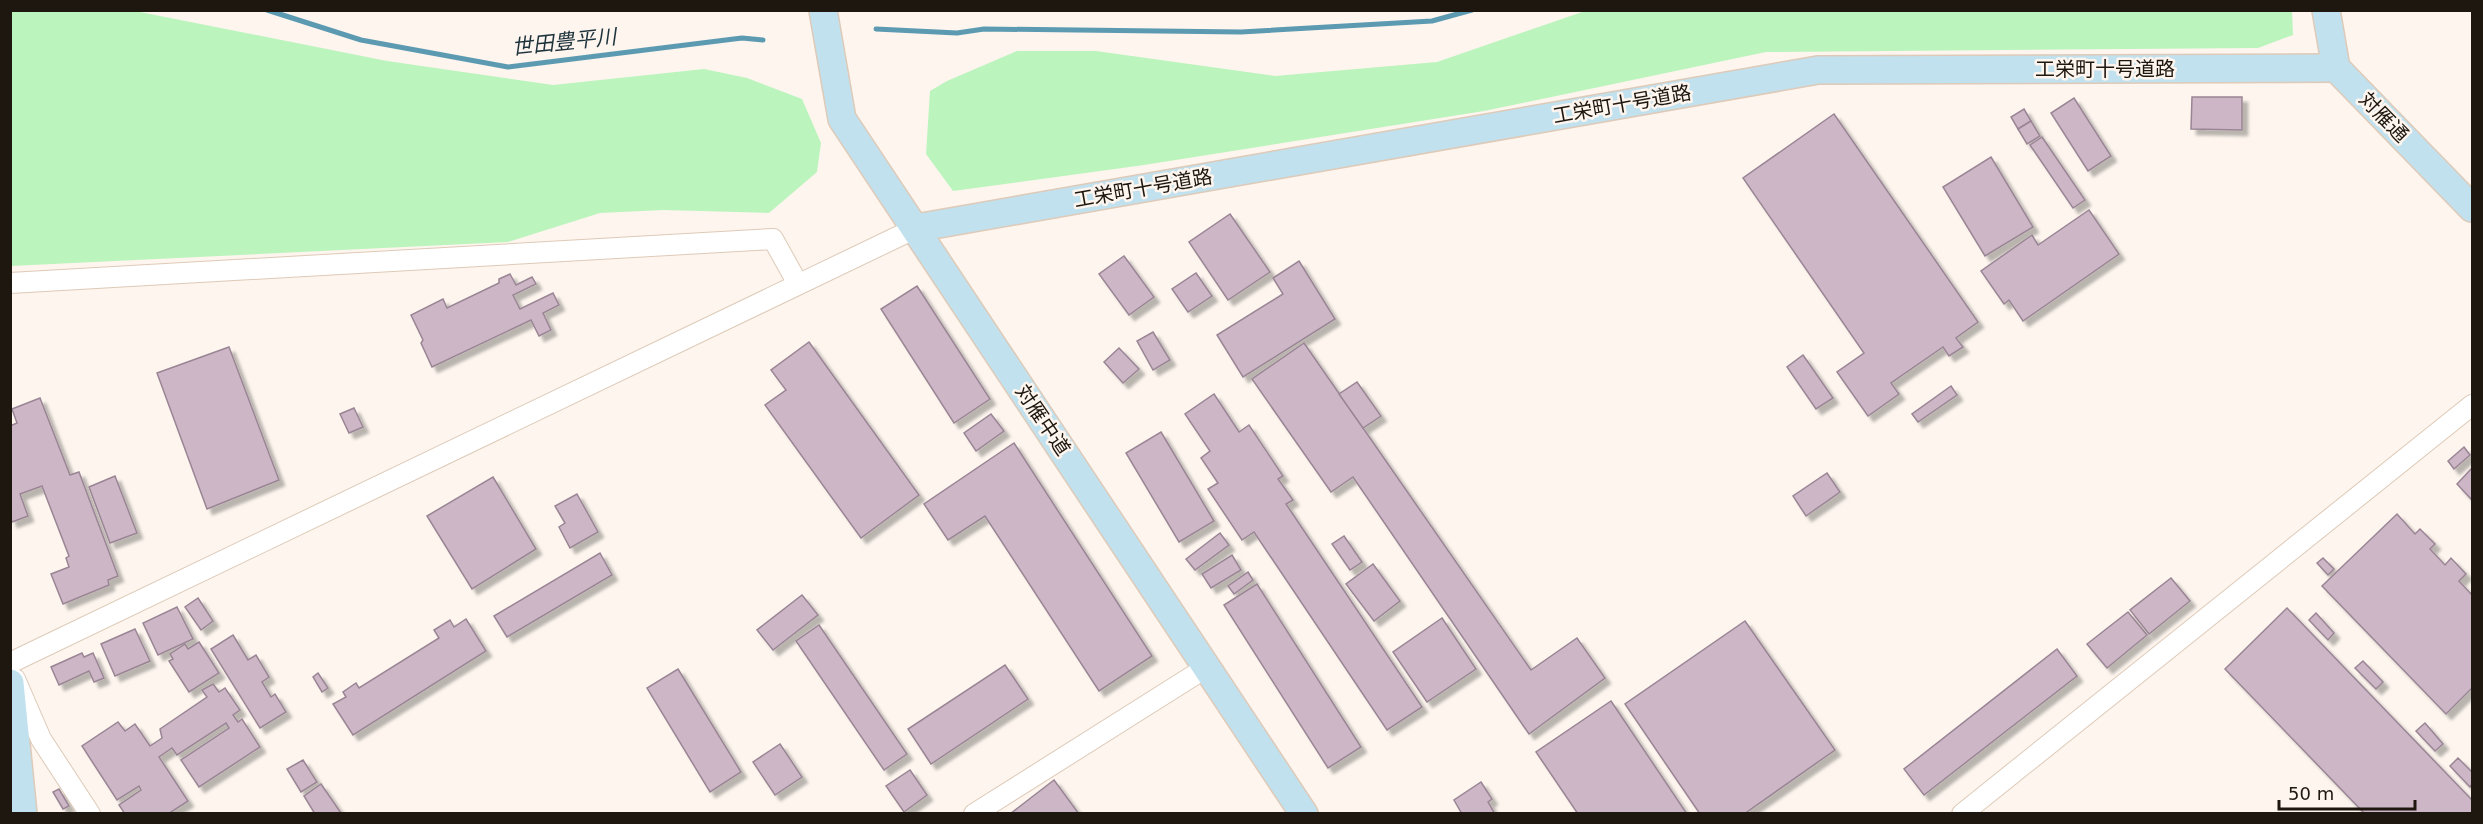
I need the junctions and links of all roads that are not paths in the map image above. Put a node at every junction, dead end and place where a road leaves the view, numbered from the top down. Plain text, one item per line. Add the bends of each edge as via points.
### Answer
1 (823, 10) edge
2 (2326, 10) edge
3 (2336, 68) junction
4 (2472, 208) edge
5 (916, 228) junction
6 (10, 283) edge
7 (798, 284) junction
8 (2472, 405) edge
9 (10, 663) edge
10 (1207, 667) junction
11 (10, 668) edge
12 (10, 683) edge
13 (23, 813) edge
14 (90, 813) edge
15 (974, 813) edge
16 (1304, 813) edge
17 (1962, 813) edge

1 - 5 street, 対雁中道 via 842,119
2 - 3 street
3 - 4 street, 対雁通
3 - 5 street, 工栄町十号道路 via 1818,70
5 - 7 street
5 - 10 street, 対雁中道
6 - 7 street via 773,239
7 - 9 street
8 - 17 street
10 - 15 street
10 - 16 street, 対雁中道
11 - 14 street via 41,739
12 - 13 street

